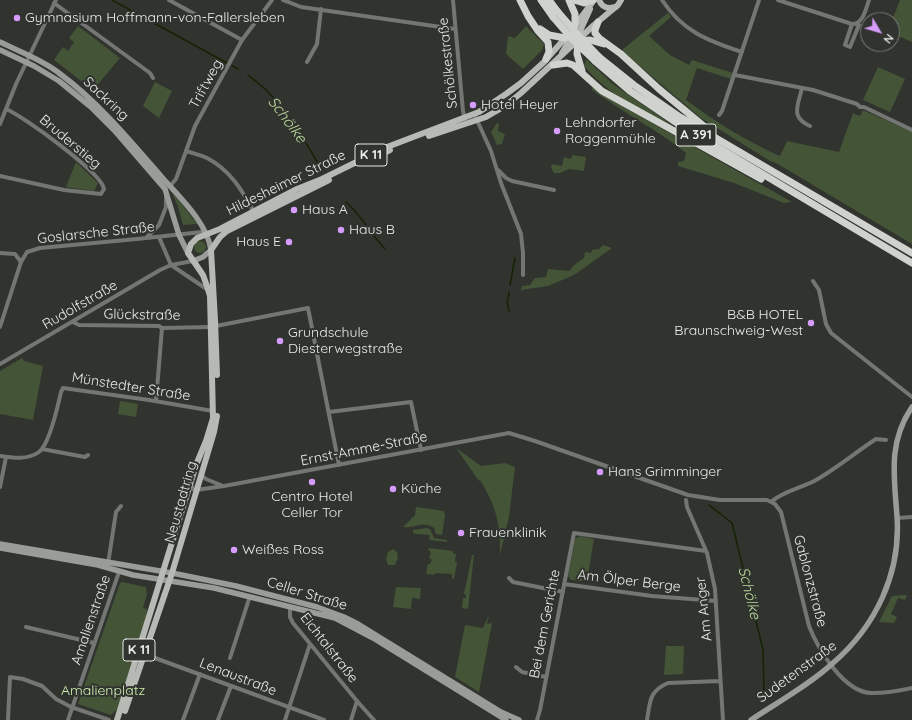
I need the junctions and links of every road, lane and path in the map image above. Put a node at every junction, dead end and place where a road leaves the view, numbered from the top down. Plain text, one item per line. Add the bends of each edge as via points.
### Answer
1 (169, 0) edge
2 (272, 0) edge
3 (283, 0) edge
4 (453, 0) edge
5 (520, 0) edge
6 (541, 0) edge
7 (549, 0) edge
8 (569, 0) edge
9 (574, 0) edge
10 (595, 0) edge
11 (625, 0) edge
12 (662, 0) edge
13 (759, 0) edge
14 (778, 0) edge
15 (868, 0) edge
16 (55, 2) edge
17 (619, 4) edge
18 (321, 9) junction
19 (556, 15) junction
20 (531, 21) junction
21 (596, 24) junction
22 (853, 24) junction
23 (575, 26) junction
24 (455, 29) junction
25 (580, 33) junction
26 (242, 40) junction
27 (571, 40) junction
28 (0, 42) edge
29 (612, 48) junction
30 (0, 50) edge
31 (742, 52) junction
32 (29, 56) junction
33 (548, 57) junction
34 (597, 59) junction
35 (26, 62) junction
36 (307, 62) dead end
37 (553, 65) junction
38 (584, 75) junction
39 (735, 75) junction
40 (153, 78) dead end
41 (802, 88) junction
42 (6, 109) junction
43 (719, 115) dead end
44 (475, 117) junction
45 (466, 120) junction
46 (0, 124) edge
47 (810, 126) dead end
48 (912, 130) edge
49 (722, 141) junction
50 (186, 151) junction
51 (497, 168) junction
52 (0, 176) edge
53 (168, 187) junction
54 (554, 190) dead end
55 (805, 199) junction
56 (254, 212) junction
57 (207, 234) junction
58 (179, 235) junction
59 (159, 237) junction
60 (145, 238) junction
61 (211, 250) junction
62 (0, 253) edge
63 (188, 253) junction
64 (912, 253) edge
65 (193, 261) junction
66 (21, 262) junction
67 (910, 262) edge
68 (171, 265) junction
69 (523, 275) dead end
70 (813, 281) dead end
71 (208, 290) junction
72 (0, 308) edge
73 (6, 309) junction
74 (73, 322) junction
75 (0, 327) edge
76 (213, 327) junction
77 (162, 328) junction
78 (0, 364) edge
79 (912, 397) edge
80 (156, 401) junction
81 (912, 407) edge
82 (213, 411) junction
83 (329, 412) junction
84 (886, 440) dead end
85 (42, 449) junction
86 (421, 450) junction
87 (88, 455) dead end
88 (0, 456) edge
89 (6, 457) junction
90 (339, 464) junction
91 (201, 475) junction
92 (192, 479) junction
93 (0, 486) edge
94 (224, 486) junction
95 (196, 490) junction
96 (686, 500) dead end
97 (771, 502) junction
98 (121, 506) dead end
99 (912, 517) edge
100 (897, 518) junction
101 (0, 544) edge
102 (0, 548) edge
103 (706, 551) junction
104 (109, 564) junction
105 (135, 567) junction
106 (119, 572) junction
107 (163, 572) junction
108 (172, 573) junction
109 (509, 578) dead end
110 (161, 580) junction
111 (170, 581) junction
112 (564, 584) junction
113 (260, 592) junction
114 (563, 592) junction
115 (268, 594) junction
116 (250, 596) junction
117 (258, 598) junction
118 (267, 600) junction
119 (292, 600) junction
120 (716, 601) junction
121 (290, 606) junction
122 (26, 627) dead end
123 (94, 643) junction
124 (310, 644) junction
125 (144, 654) junction
126 (230, 658) dead end
127 (832, 665) junction
128 (516, 667) dead end
129 (200, 674) junction
130 (546, 677) junction
131 (720, 681) junction
132 (231, 686) junction
133 (912, 688) edge
134 (357, 701) junction
135 (71, 707) junction
136 (288, 708) junction
137 (8, 720) edge
138 (68, 720) edge
139 (108, 720) edge
140 (117, 720) edge
141 (122, 720) edge
142 (184, 720) edge
143 (218, 720) edge
144 (284, 720) edge
145 (324, 720) edge
146 (351, 720) edge
147 (374, 720) edge
148 (506, 720) edge
149 (518, 720) edge
150 (537, 720) edge
151 (647, 720) edge
152 (723, 720) edge
153 (750, 720) edge

1 - 26 street
2 - 26 street, Triftweg
3 - 18 street
4 - 24 street, Schölkestraße
5 - 20 highway
6 - 19 highway, A 391
7 - 19 highway, A 391
8 - 23 highway via 575,14
9 - 10 highway via 584,3
10 - 17 main road via 606,8
10 - 23 main road, K 11
10 - 25 main road
11 - 17 main road
12 - 31 street via 679,22 688,29 718,44
13 - 31 street
14 - 22 street
15 - 22 street via 861,20
16 - 32 street
16 - 40 street
17 - 21 main road
18 - 24 street
18 - 36 street via 317,44
19 - 34 highway, A 391, bridge via 572,39
20 - 27 highway via 549,35
20 - 33 highway via 549,44
21 - 25 main road
21 - 27 main road, K 11
21 - 29 highway via 596,34
22 - 22 street via 859,25 850,47 845,45
23 - 27 main road, K 11
24 - 45 street, Schölkestraße
25 - 27 main road
26 - 50 street, Triftweg via 195,126
27 - 29 highway via 590,40
27 - 33 main road, K 11
27 - 37 main road
27 - 37 main road, K 11
27 - 38 highway via 577,49
28 - 32 main road, Sackring
29 - 49 highway
30 - 35 main road, Sackring
31 - 39 street
32 - 35 street
32 - 53 main road, Sackring via 59,73 95,104
33 - 44 main road, K 11 via 532,74
34 - 49 highway, A 391 via 658,102
34 - 55 highway, A 391 via 630,91 665,116
35 - 42 street
35 - 53 main road, Sackring via 64,85 91,107
37 - 38 highway via 570,63
37 - 44 main road, K 11 via 516,98 494,112
38 - 55 highway via 602,91 659,123
39 - 41 street
39 - 43 street
41 - 47 street via 797,116
41 - 48 street via 848,101
42 - 46 street
42 - 52 street, Bruderstieg via 56,141 90,171 104,189 101,194 84,193 39,186
44 - 45 main road, Hildesheimer Straße / K 11
44 - 51 street
45 - 56 main road, Hildesheimer Straße / K 11 via 383,149
45 - 61 main road, Hildesheimer Straße / K 11 via 388,151 227,231
49 - 64 highway, A 391
50 - 53 street, Triftweg via 176,179
50 - 56 street via 206,158 221,168 240,186
51 - 54 street via 512,181
51 - 69 street via 522,240
53 - 57 main road, Sackring via 178,195
53 - 58 main road
53 - 60 street via 166,207 159,225
55 - 67 highway, A 391
56 - 57 main road, Hildesheimer Straße / K 11
57 - 58 street, Goslarsche Straße via 202,232
57 - 61 main road
57 - 63 main road, K 11 via 192,242
58 - 59 street, Goslarsche Straße
58 - 63 main road
59 - 60 street, Goslarsche Straße
59 - 68 street
60 - 66 street, Goslarsche Straße via 40,248 27,252
61 - 65 main road, K 11
61 - 76 main road, Neustadtring / K 11
62 - 66 street via 15,254
63 - 65 main road, K 11
65 - 68 street, Rudolfstraße
65 - 71 main road, K 11 via 203,275
66 - 73 street
68 - 71 street
68 - 74 street, Rudolfstraße
70 - 79 street via 819,290 826,324 831,333
71 - 76 main road, Neustadtring / K 11
72 - 73 street
73 - 75 street
74 - 77 street, Glückstraße via 78,325
74 - 78 street, Rudolfstraße
76 - 77 street, Glückstraße
76 - 82 main road, Neustadtring / K 11
76 - 83 street, Glückstraße via 308,308
76 - 91 main road, Neustadtring / K 11 via 217,415
77 - 80 street
80 - 82 street, Münstedter Straße
80 - 85 street, Münstedter Straße via 63,388
81 - 100 main road, Sudetenstraße via 898,436 894,462
82 - 92 main road, Neustadtring / K 11 via 209,433
83 - 86 street via 411,402
83 - 90 street
84 - 97 street via 875,440 818,479 778,495
85 - 87 street via 85,457
85 - 89 street via 27,457
86 - 90 street, Ernst-Amme-Straße
86 - 97 street, Ernst-Amme-Straße via 509,433 688,495 720,500
88 - 89 street
89 - 93 street
90 - 94 street, Ernst-Amme-Straße
91 - 94 street
91 - 95 main road, Neustadtring / K 11
92 - 95 street via 191,485
92 - 107 main road, Neustadtring / K 11
94 - 95 street, Ernst-Amme-Straße
95 - 108 main road, Neustadtring / K 11
96 - 103 street, Am Anger
97 - 127 street, Gablonzstraße via 778,506 781,512 809,626
98 - 104 street via 116,512
99 - 100 street
100 - 127 main road, Sudetenstraße via 896,554 882,600 862,634
101 - 104 main road, Celler Straße
102 - 104 main road, Celler Straße
103 - 112 street, Bei dem Gerichte via 574,533
103 - 120 street, Am Anger
104 - 105 main road, Celler Straße
104 - 106 main road via 116,567
105 - 106 main road, Celler Straße
105 - 107 main road, Celler Straße
106 - 110 main road, Celler Straße
106 - 123 street, Amalienstraße
107 - 108 main road, Celler Straße
107 - 110 main road, Neustadtring / K 11
108 - 111 main road, Neustadtring / K 11
108 - 113 main road, Celler Straße
109 - 114 street via 513,582
110 - 111 main road, Celler Straße
110 - 140 main road, Neustadtring / K 11
111 - 116 main road, Celler Straße
111 - 125 main road, Neustadtring / K 11
112 - 114 street, Bei dem Gerichte
112 - 120 street, Am Ölper Berge via 646,596
113 - 115 main road, Celler Straße
113 - 117 main road
114 - 130 street, Bei dem Gerichte
115 - 118 main road
115 - 119 main road, Celler Straße
116 - 117 main road, Celler Straße
116 - 126 street, Celler Straße
117 - 118 main road, Celler Straße
118 - 121 main road, Celler Straße
119 - 121 main road
119 - 149 main road, Celler Straße via 358,624
120 - 131 street, Am Anger
121 - 124 street, Eichtalstraße via 290,617
121 - 148 main road, Celler Straße via 328,616 352,626
122 - 123 street
123 - 135 street, Amalienstraße
124 - 134 street, Eichtalstraße
124 - 136 street
125 - 129 street, Lenaustraße
125 - 141 main road, Neustadtring / K 11
127 - 133 street, Gablonzstraße via 848,684 859,690 871,693
127 - 153 main road, Sudetenstraße
128 - 130 street via 522,672
129 - 132 street, Lenaustraße
129 - 142 street
130 - 150 street, Bei dem Gerichte
131 - 151 street via 668,683 661,686 651,699
131 - 152 street, Am Anger
132 - 136 street, Lenaustraße
132 - 143 street
134 - 146 street, Eichtalstraße
134 - 147 street, Eichtalstraße
135 - 137 street via 56,699 42,686 10,676
135 - 138 street, Amalienstraße
135 - 139 street
136 - 144 street
136 - 145 street, Lenaustraße

